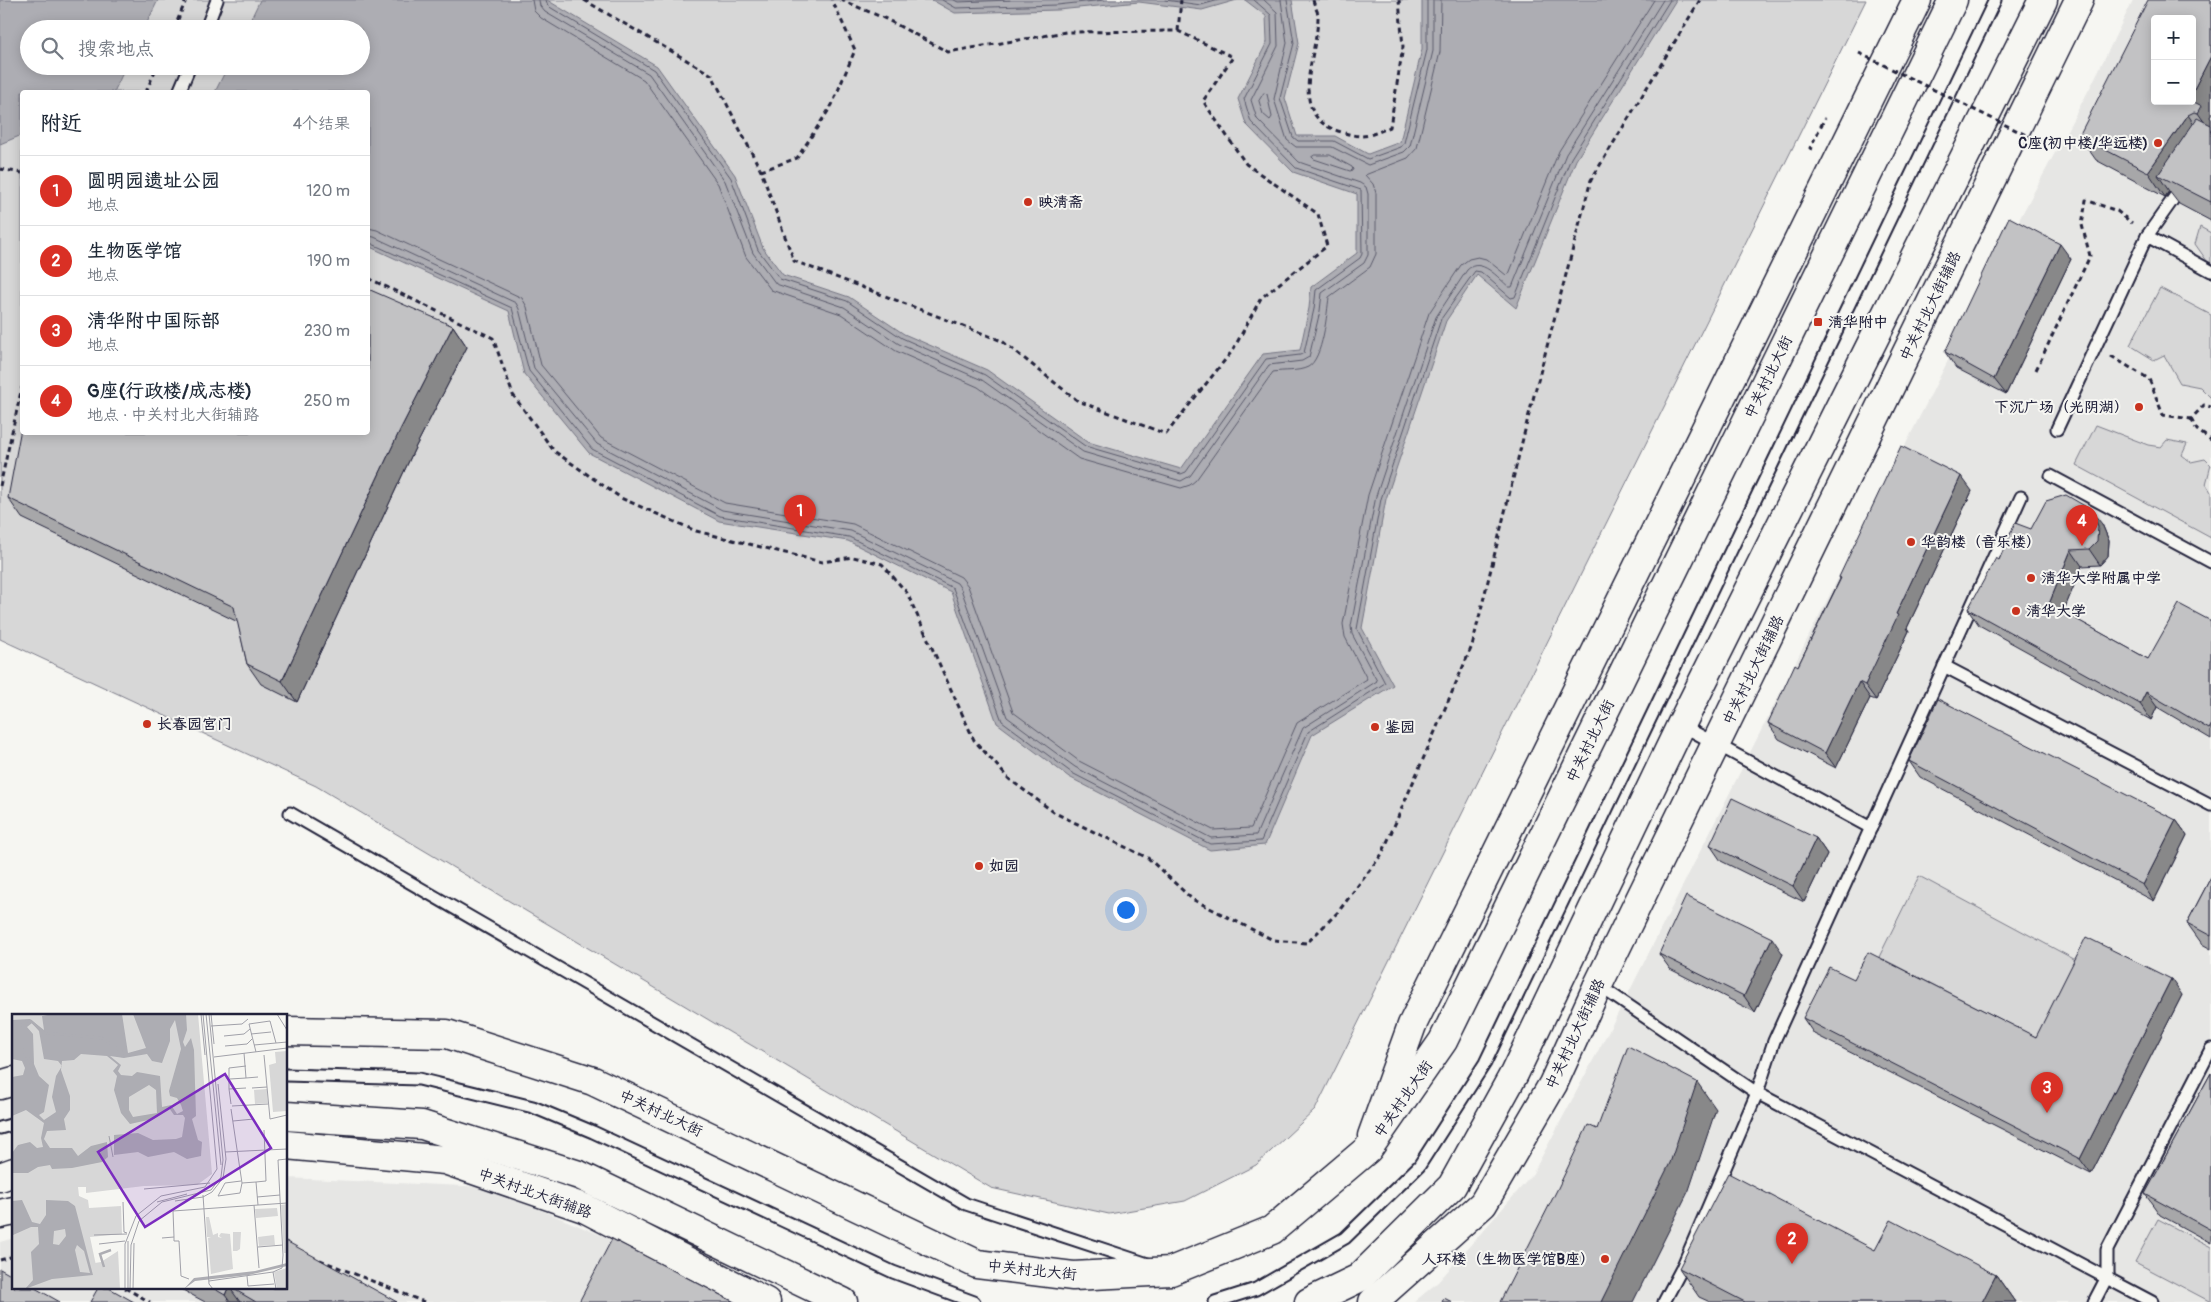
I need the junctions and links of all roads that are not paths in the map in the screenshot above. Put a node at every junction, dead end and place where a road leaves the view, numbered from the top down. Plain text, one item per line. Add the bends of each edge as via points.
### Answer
1 (217, 0) edge
2 (1917, 0) edge
3 (1953, 0) edge
4 (1995, 0) edge
5 (2043, 0) edge
6 (2079, 0) edge
7 (209, 20) edge
8 (186, 75) edge
9 (180, 90) edge
10 (2190, 175) edge
11 (2147, 236) junction
12 (2211, 271) edge
13 (2057, 429) dead end
14 (2051, 476) dead end
15 (2021, 497) dead end
16 (2211, 562) edge
17 (1944, 666) junction
18 (1681, 725) junction
19 (1717, 745) junction
20 (2211, 805) edge
21 (290, 813) dead end
22 (1870, 828) junction
23 (1598, 985) junction
24 (288, 1031) edge
25 (2211, 1049) edge
26 (288, 1075) edge
27 (12, 1082) edge
28 (0, 1086) edge
29 (1757, 1093) junction
30 (288, 1116) edge
31 (288, 1146) edge
32 (1368, 1149) junction
33 (12, 1173) edge
34 (0, 1177) edge
35 (1171, 1271) junction
36 (2107, 1277) junction
37 (766, 1302) edge
38 (843, 1302) edge
39 (974, 1302) edge
40 (1215, 1302) edge
41 (1309, 1302) edge
42 (1373, 1302) edge
43 (1664, 1302) edge
44 (2094, 1302) edge
45 (2152, 1302) edge

1 - 7 lane
2 - 32 main road via 1412,1024
3 - 32 main road, 中关村北大街 via 1443,1041
4 - 40 lane via 1484,1063 1419,1166 1345,1238 1256,1289
5 - 18 main road
6 - 19 main road, 中关村北大街辅路
8 - 9 lane
10 - 11 lane
11 - 12 lane
11 - 13 lane
14 - 16 lane
15 - 17 lane
17 - 20 lane
17 - 22 lane
18 - 19 lane
18 - 41 main road via 1514,1074 1452,1186 1359,1278
19 - 22 lane
19 - 23 main road, 中关村北大街辅路
21 - 35 lane via 966,1204
22 - 29 lane via 1774,1041
23 - 29 lane
23 - 42 main road, 中关村北大街辅路 via 1553,1084 1483,1204
24 - 35 main road, 中关村北大街 via 447,1034 593,1081 977,1264 1073,1276
25 - 36 lane via 2107,1250
26 - 39 lane via 419,1079 533,1107 893,1272
27 - 28 main road
29 - 36 lane
29 - 43 lane via 1682,1268
30 - 38 main road via 422,1125 579,1176
31 - 37 main road, 中关村北大街辅路 via 445,1160 584,1208
32 - 35 main road, 中关村北大街 via 1272,1230
33 - 34 main road
36 - 44 lane
36 - 45 lane

